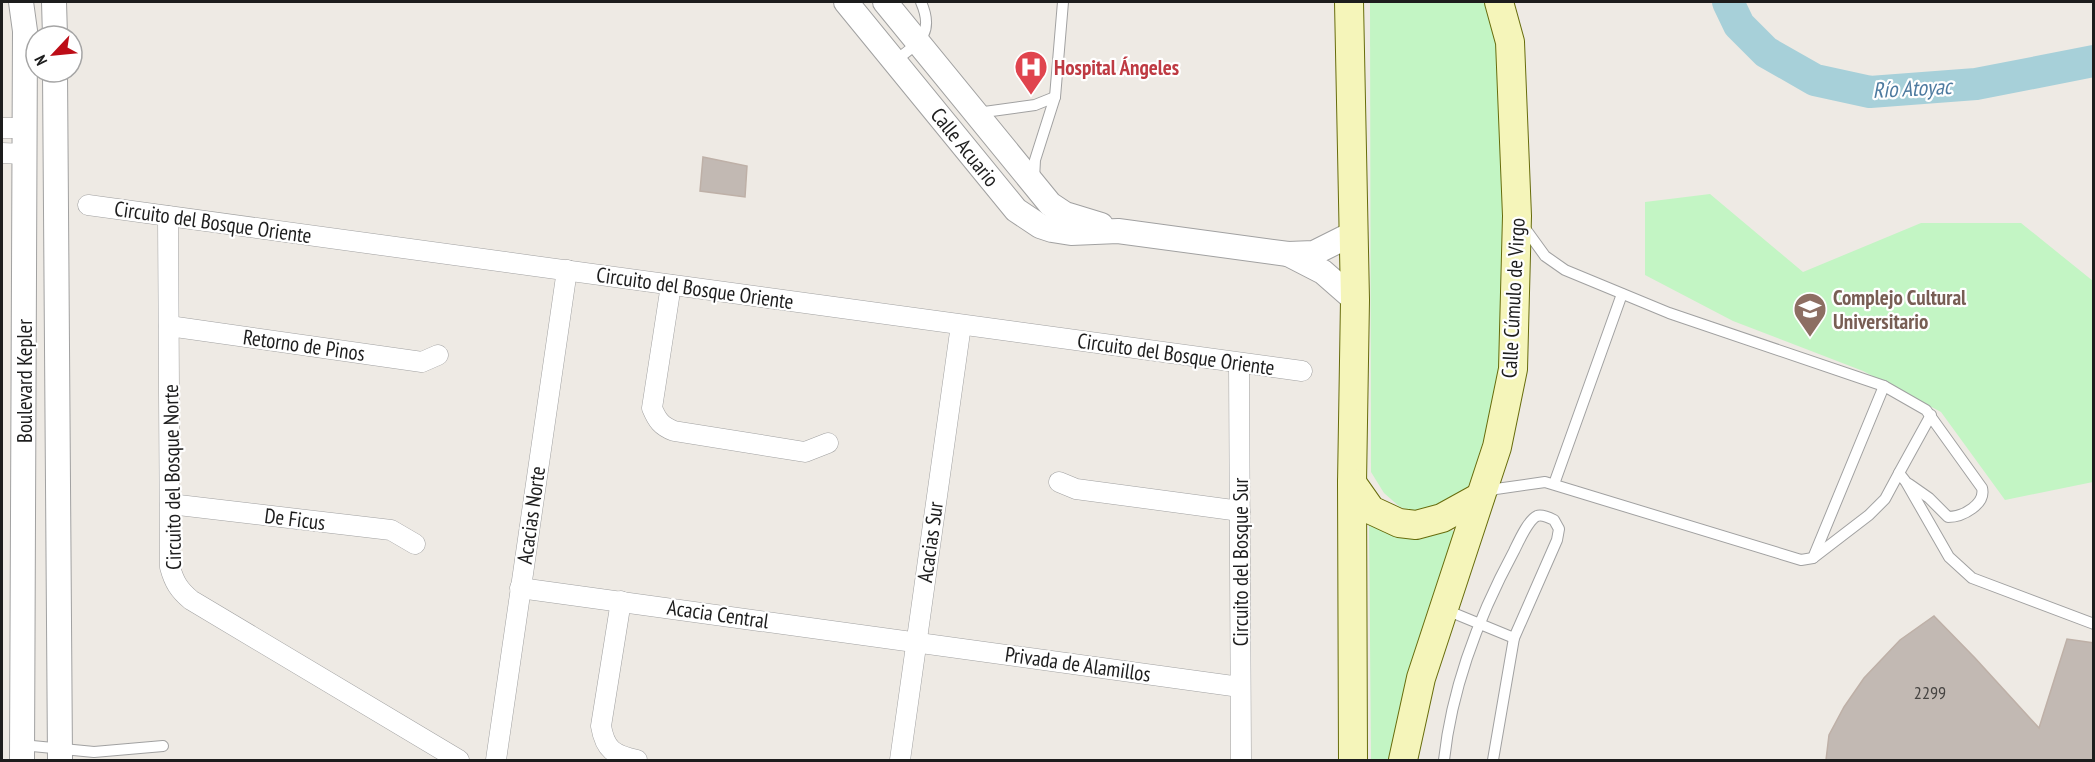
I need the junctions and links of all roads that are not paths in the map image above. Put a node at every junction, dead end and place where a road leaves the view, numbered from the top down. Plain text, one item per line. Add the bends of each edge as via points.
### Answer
1 (21, 2) edge
2 (54, 2) edge
3 (846, 2) edge
4 (885, 2) edge
5 (921, 2) edge
6 (1063, 2) edge
7 (1349, 2) edge
8 (1499, 2) edge
9 (54, 24) edge
10 (919, 42) junction
11 (895, 61) junction
12 (55, 84) edge
13 (1055, 97) junction
14 (55, 110) junction
15 (976, 113) junction
16 (17, 121) edge
17 (13, 154) edge
18 (1034, 185) junction
19 (88, 205) dead end
20 (168, 216) junction
21 (1517, 216) junction
22 (1118, 231) junction
23 (1354, 233) junction
24 (1288, 254) junction
25 (567, 270) junction
26 (671, 285) junction
27 (1622, 294) junction
28 (1355, 300) junction
29 (961, 325) junction
30 (169, 326) junction
31 (438, 355) dead end
32 (1239, 363) junction
33 (1302, 371) dead end
34 (1884, 386) junction
35 (1931, 415) junction
36 (828, 443) dead end
37 (1899, 473) junction
38 (1059, 482) dead end
39 (1906, 482) junction
40 (1352, 483) junction
41 (1554, 484) junction
42 (1480, 497) junction
43 (170, 504) junction
44 (1240, 511) junction
45 (415, 544) dead end
46 (1813, 558) junction
47 (520, 588) junction
48 (621, 601) junction
49 (1442, 609) junction
50 (1479, 624) junction
51 (2094, 624) edge
52 (1514, 638) junction
53 (916, 642) junction
54 (1240, 687) junction
55 (163, 746) dead end
56 (22, 753) edge
57 (60, 755) edge
58 (459, 760) edge
59 (496, 760) edge
60 (637, 760) edge
61 (900, 760) edge
62 (1241, 760) edge
63 (1353, 760) edge
64 (1403, 760) edge
65 (1444, 760) edge
66 (1493, 760) edge

1 - 16 street, Boulevard Kepler via 25,31
2 - 9 street
3 - 11 street, Calle Acuario
4 - 10 street, Calle Acuario
5 - 10 lane via 928,17
6 - 13 lane
7 - 23 main road
8 - 21 main road, Calle Cúmulo de Virgo via 1510,42
10 - 11 lane
10 - 15 street, Calle Acuario
11 - 22 street, Calle Acuario via 1027,219 1071,233
12 - 14 street, Boulevard Kepler
13 - 15 lane via 1035,105
13 - 18 lane via 1035,160
14 - 16 street
14 - 57 street, Boulevard Kepler
15 - 18 street, Calle Acuario
16 - 17 street, Boulevard Kepler
17 - 56 street, Boulevard Kepler
18 - 22 street, Calle Acuario via 1058,210
19 - 20 street, Circuito del Bosque Oriente
20 - 25 street, Circuito del Bosque Oriente
20 - 30 street, Circuito del Bosque Norte
21 - 27 lane via 1545,256 1565,270
21 - 42 main road, Calle Cúmulo de Virgo via 1513,369 1497,447
22 - 24 street, Calle Acuario
23 - 24 street, Calle Acuario via 1314,253
23 - 28 main road
24 - 28 street, Calle Acuario via 1323,272
25 - 26 street, Circuito del Bosque Oriente
25 - 47 street, Acacias Norte
26 - 29 street, Circuito del Bosque Oriente
26 - 36 street via 652,408 663,427 805,452
27 - 34 lane
27 - 41 lane
28 - 40 main road
29 - 32 street, Circuito del Bosque Oriente
29 - 53 street, Acacias Sur
30 - 31 street, Retorno de Pinos via 422,362
30 - 43 street, Circuito del Bosque Norte
32 - 33 street, Circuito del Bosque Oriente
32 - 44 street, Circuito del Bosque Sur
34 - 35 lane
34 - 46 lane
35 - 37 lane
35 - 39 lane via 1982,488 1982,500 1956,517 1948,517
37 - 39 lane
37 - 46 lane via 1877,507
38 - 44 street via 1076,489
39 - 51 lane via 1949,557 1972,578
40 - 42 main road via 1371,510 1399,523 1416,525 1442,518
40 - 63 main road
41 - 42 lane via 1496,489
41 - 46 lane via 1774,553 1801,560
42 - 49 main road, Calle Cúmulo de Virgo
43 - 45 street, De Ficus via 391,530
43 - 58 street, Circuito del Bosque Norte via 170,567 173,579 191,600
44 - 54 street, Circuito del Bosque Sur
47 - 48 street, Acacia Central
47 - 59 street, Acacias Norte
48 - 53 street, Acacia Central
48 - 60 street via 601,726 612,751
49 - 50 lane
49 - 64 main road, Calle Cúmulo de Virgo via 1421,678
50 - 52 lane
50 - 52 lane via 1524,531 1533,519 1541,516 1554,520 1559,529 1557,540
50 - 65 lane via 1455,696
52 - 66 lane
53 - 54 street, Privada de Alamillos
53 - 61 street, Acacias Sur
54 - 62 street, Circuito del Bosque Sur
55 - 57 lane
56 - 57 lane

